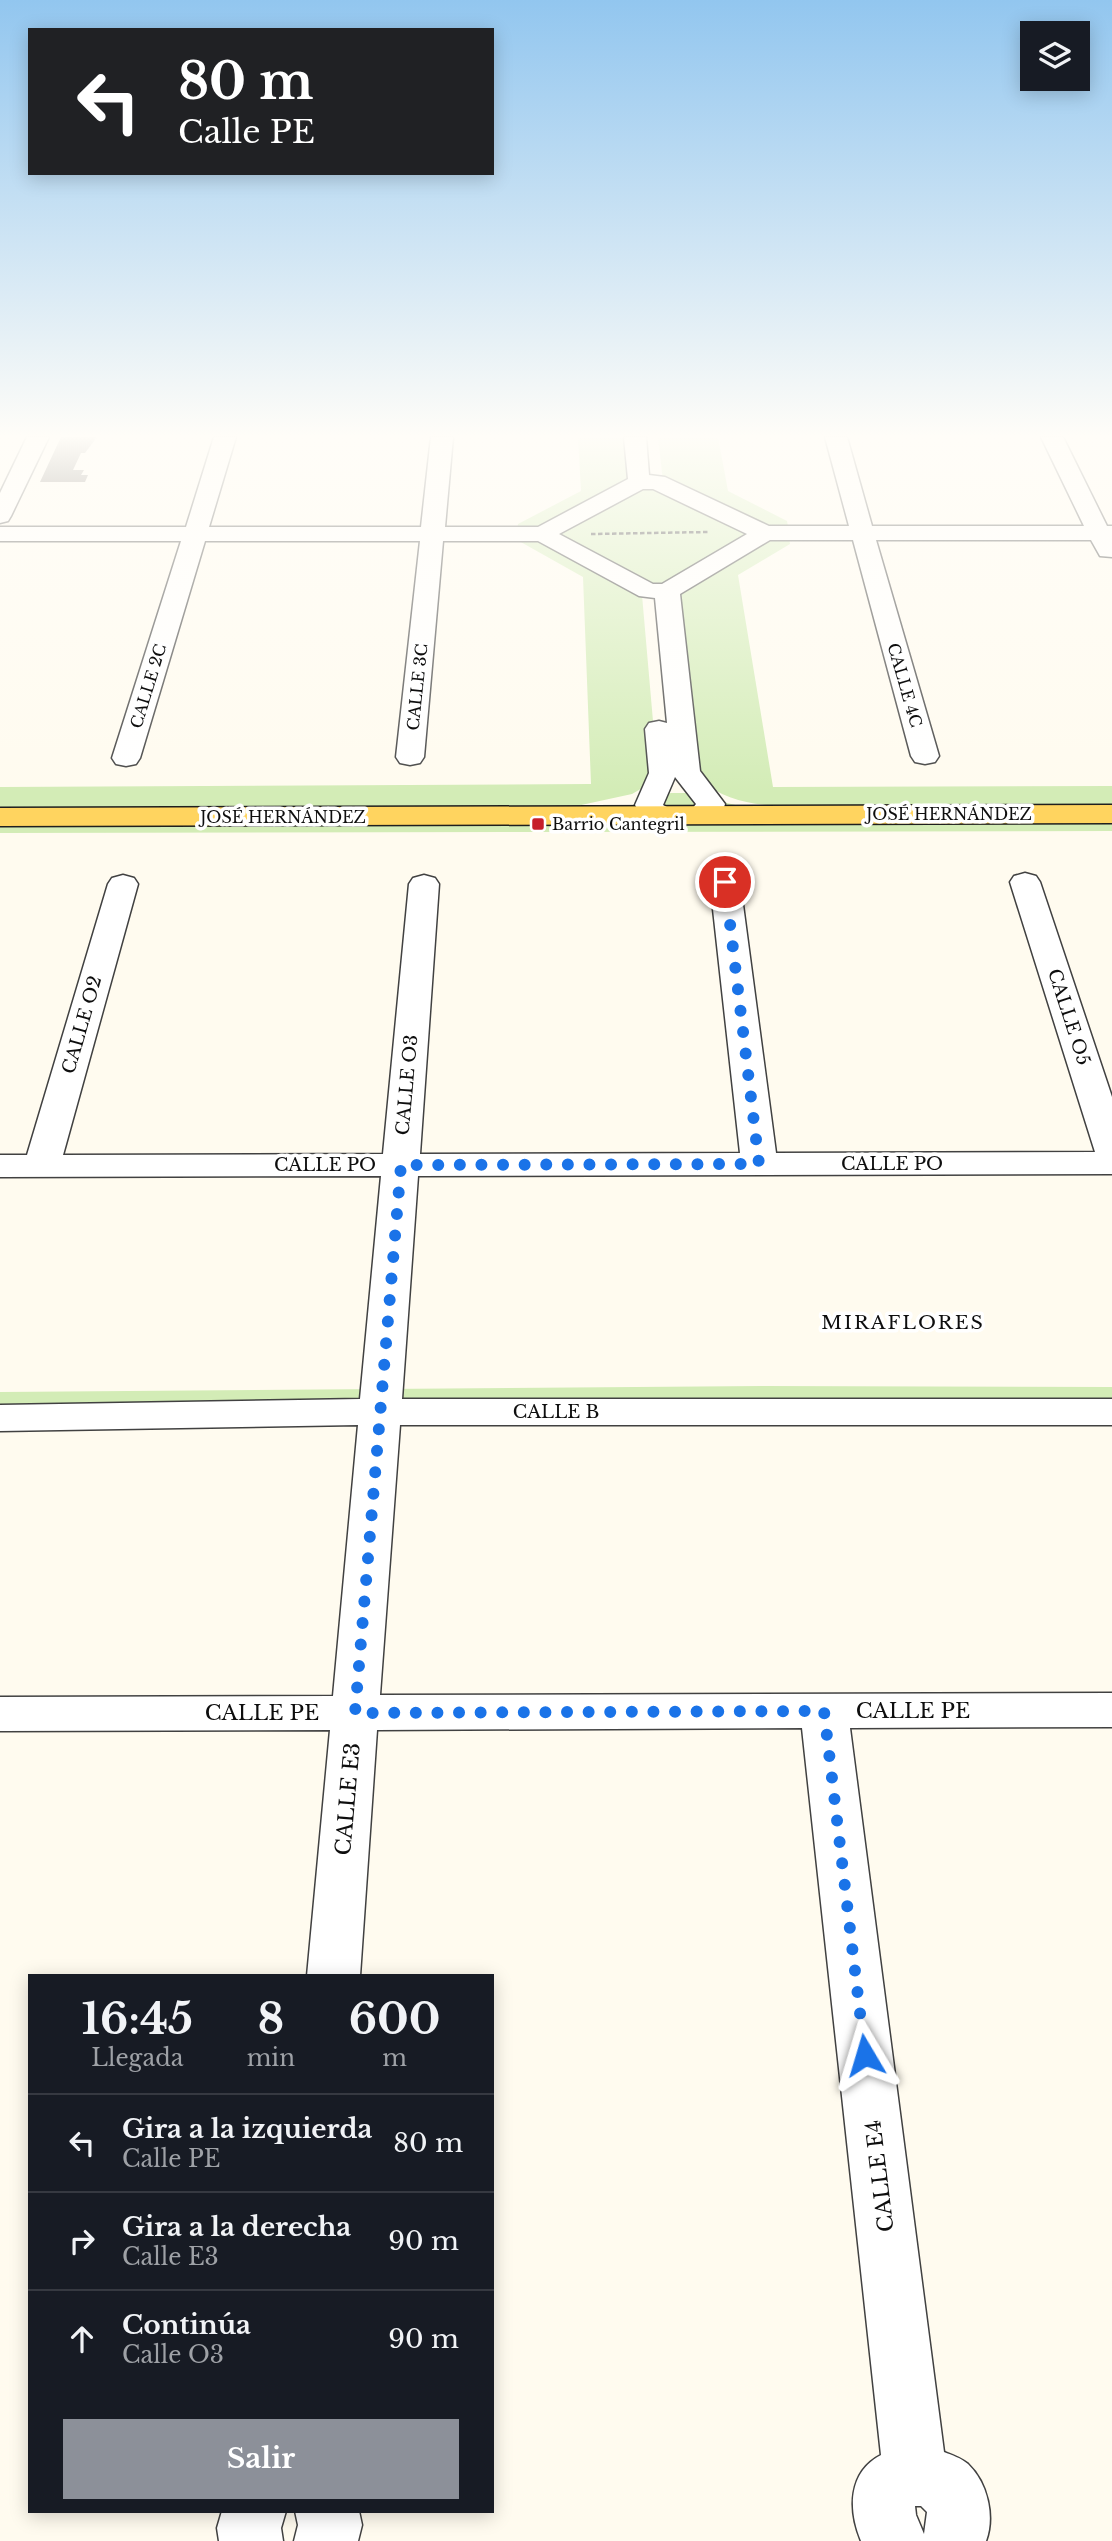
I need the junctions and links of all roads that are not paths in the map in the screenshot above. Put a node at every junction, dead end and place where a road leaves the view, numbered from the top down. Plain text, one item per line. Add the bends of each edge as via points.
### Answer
1 (188, 556) edge
2 (430, 556) edge
3 (586, 556) edge
4 (723, 556) edge
5 (869, 556) edge
6 (657, 591) junction
7 (925, 756) dead end
8 (410, 757) dead end
9 (126, 758) dead end
10 (704, 807) junction
11 (657, 808) junction
12 (1112, 814) edge
13 (0, 817) edge
14 (725, 882) dead end
15 (1025, 882) dead end
16 (123, 884) dead end
17 (424, 884) dead end
18 (1112, 1152) edge
19 (1112, 1163) edge
20 (759, 1164) junction
21 (401, 1165) junction
22 (0, 1166) edge
23 (42, 1166) junction
24 (1112, 1387) edge
25 (0, 1392) edge
26 (381, 1400) junction
27 (1112, 1412) edge
28 (0, 1418) edge
29 (1112, 1710) edge
30 (824, 1711) junction
31 (355, 1713) junction
32 (0, 1714) edge
33 (333, 1974) edge
34 (915, 2475) junction
35 (253, 2513) edge
36 (327, 2513) edge
37 (251, 2541) edge
38 (326, 2541) edge
39 (895, 2541) edge
40 (954, 2541) edge

1 - 9 street, CALLE 2C
2 - 8 street, CALLE 3C
3 - 6 street
4 - 6 street
5 - 7 street, CALLE 4C
6 - 10 street via 686,772
6 - 11 street via 663,773
10 - 11 main road, JOSÉ HERNÁNDEZ
10 - 12 main road, JOSÉ HERNÁNDEZ via 787,815
11 - 13 main road, JOSÉ HERNÁNDEZ via 566,816
14 - 20 street
15 - 18 street, CALLE O5
16 - 23 street, CALLE O2
17 - 21 street, CALLE O3
19 - 20 street, CALLE PO
20 - 21 street, CALLE PO
21 - 23 street, CALLE PO
21 - 26 street, CALLE O3
22 - 23 street, CALLE PO
24 - 26 street, CALLE B
25 - 26 street, CALLE B
26 - 27 street, CALLE B
26 - 28 street, CALLE B
26 - 31 street, CALLE E3
29 - 30 street, CALLE PE
30 - 31 street, CALLE PE
30 - 34 street, CALLE E4
31 - 32 street, CALLE PE
31 - 33 street, CALLE E3
34 - 39 street via 889,2487 882,2500 881,2516
34 - 40 street via 931,2477 956,2497 961,2527
35 - 37 street
36 - 38 street

